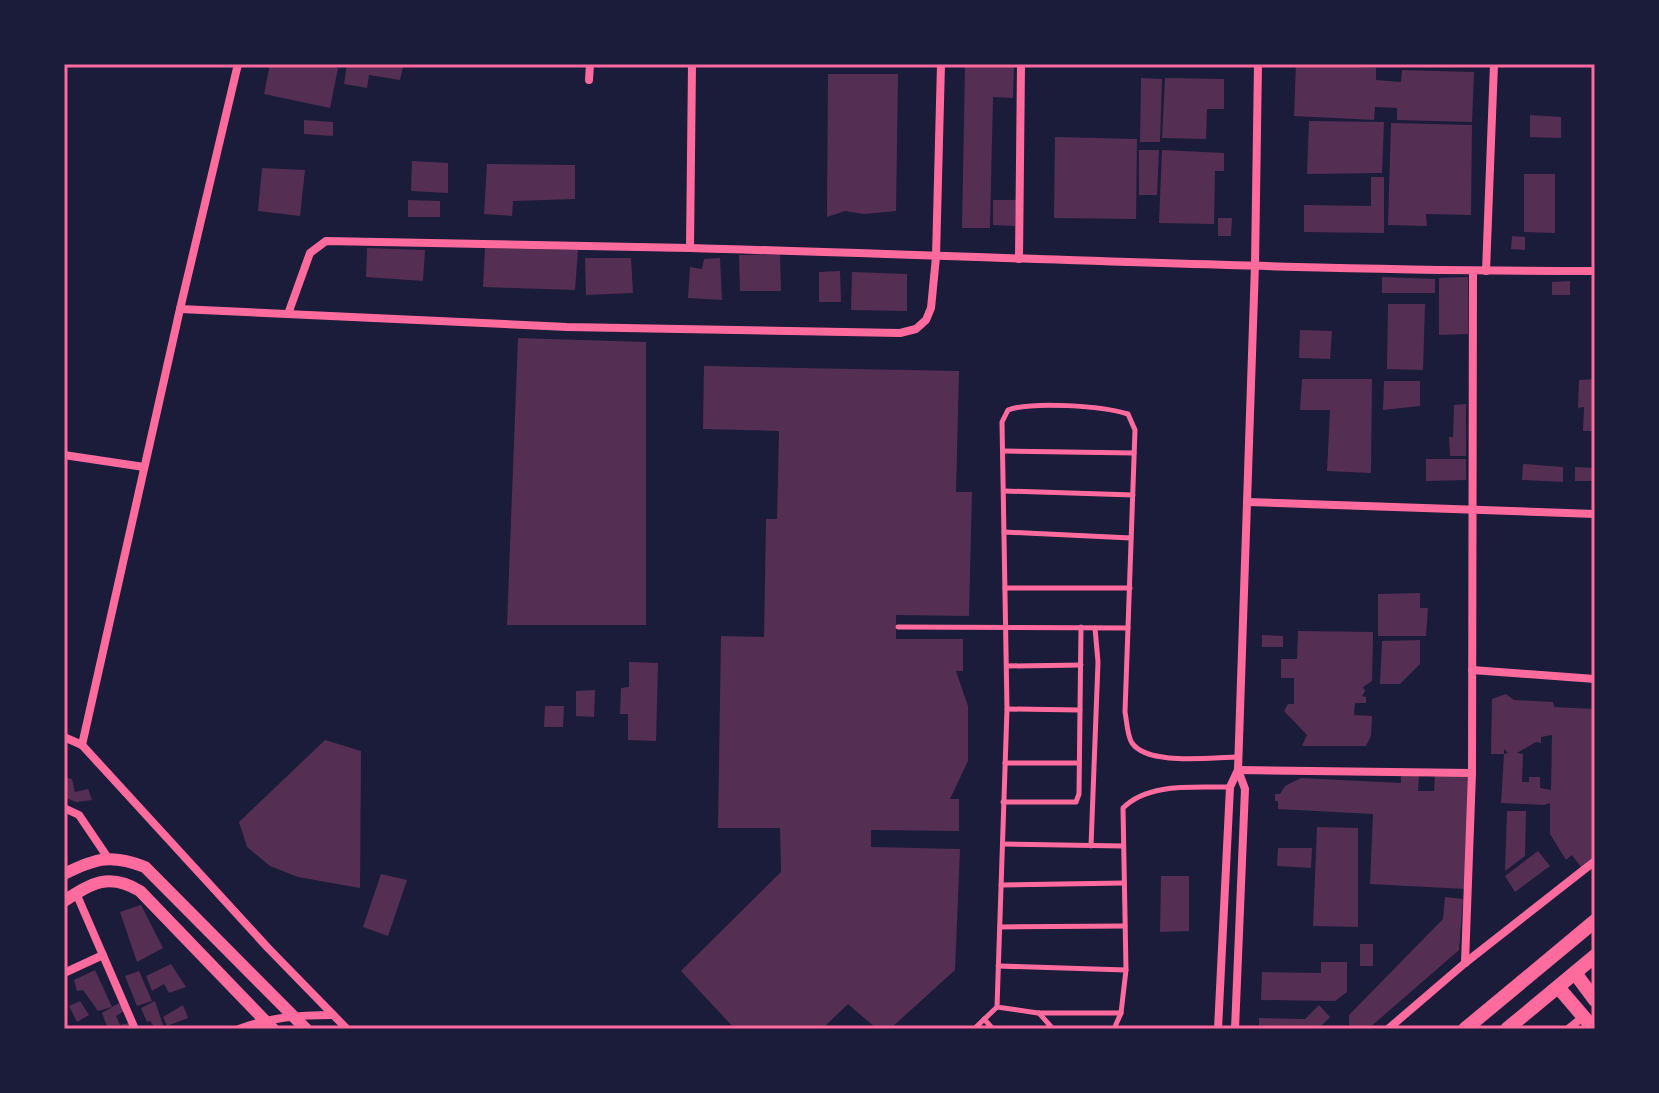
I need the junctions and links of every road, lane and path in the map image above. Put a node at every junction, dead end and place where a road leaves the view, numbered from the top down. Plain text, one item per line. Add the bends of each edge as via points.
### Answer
1 (238, 64) edge
2 (590, 64) edge
3 (692, 64) edge
4 (941, 64) edge
5 (1021, 64) edge
6 (1258, 64) edge
7 (1494, 64) edge
8 (589, 80) dead end
9 (690, 248) junction
10 (936, 257) junction
11 (1019, 259) junction
12 (1255, 265) junction
13 (1473, 271) junction
14 (1486, 271) junction
15 (1595, 271) edge
16 (180, 309) junction
17 (288, 314) junction
18 (1003, 451) junction
19 (1134, 453) junction
20 (64, 455) edge
21 (144, 467) junction
22 (1005, 491) junction
23 (1133, 495) junction
24 (1247, 502) junction
25 (1473, 511) junction
26 (1595, 514) edge
27 (1004, 532) junction
28 (1131, 538) junction
29 (1005, 588) junction
30 (1130, 588) junction
31 (1006, 626) junction
32 (898, 627) dead end
33 (1081, 627) junction
34 (1095, 628) junction
35 (1128, 628) junction
36 (1081, 665) junction
37 (1007, 666) junction
38 (1472, 670) junction
39 (1595, 679) edge
40 (1007, 709) junction
41 (1080, 710) junction
42 (64, 737) edge
43 (82, 745) junction
44 (1238, 757) junction
45 (1005, 763) junction
46 (1079, 763) junction
47 (1238, 770) junction
48 (1472, 773) junction
49 (1230, 787) junction
50 (1003, 802) junction
51 (64, 808) edge
52 (1003, 844) junction
53 (1091, 846) junction
54 (1123, 846) junction
55 (108, 858) junction
56 (1595, 861) edge
57 (64, 874) edge
58 (1125, 883) junction
59 (1001, 885) junction
60 (76, 893) junction
61 (64, 901) edge
62 (1595, 921) edge
63 (1125, 926) junction
64 (1000, 927) junction
65 (103, 955) junction
66 (1595, 956) edge
67 (1465, 963) junction
68 (998, 966) junction
69 (1126, 970) junction
70 (64, 973) edge
71 (1575, 973) junction
72 (1558, 987) junction
73 (1595, 1000) edge
74 (997, 1007) junction
75 (1038, 1013) junction
76 (1121, 1013) junction
77 (293, 1015) junction
78 (333, 1015) junction
79 (1583, 1017) junction
80 (984, 1019) junction
81 (268, 1024) edge
82 (135, 1029) edge
83 (239, 1029) edge
84 (306, 1029) edge
85 (347, 1029) edge
86 (974, 1029) edge
87 (993, 1029) edge
88 (1053, 1029) edge
89 (1114, 1029) edge
90 (1218, 1029) edge
91 (1235, 1029) edge
92 (1388, 1029) edge
93 (1465, 1029) edge
94 (1507, 1029) edge
95 (1568, 1029) edge
96 (1594, 1029) edge

1 - 16 street
2 - 8 street
3 - 9 street
4 - 10 street
5 - 11 street
6 - 12 street
7 - 14 street
9 - 10 street
9 - 17 street via 326,241 310,253
10 - 11 street
10 - 17 street via 926,320 900,333 567,327
11 - 12 street
12 - 13 street
12 - 24 street
13 - 14 street
13 - 25 street
14 - 15 street
16 - 17 street
16 - 21 street
18 - 19 lane
18 - 19 lane via 1002,422 1008,410 1023,405 1128,414 1135,430
18 - 22 lane
19 - 23 lane
20 - 21 street
21 - 43 street
22 - 23 lane
22 - 27 lane
23 - 28 lane
24 - 25 street
24 - 44 street
25 - 26 street
25 - 38 street
27 - 28 lane
27 - 29 lane
28 - 30 lane
29 - 30 lane
29 - 31 lane
30 - 35 lane
31 - 32 lane
31 - 33 lane
31 - 37 lane
33 - 34 lane
33 - 36 lane
34 - 35 lane
34 - 53 lane
35 - 44 lane via 1125,712 1130,740 1139,752 1155,757
36 - 37 lane
36 - 41 lane
37 - 40 lane
38 - 39 street
38 - 48 street
40 - 41 lane
40 - 45 lane
41 - 46 lane
42 - 43 street
43 - 78 street
44 - 47 street
45 - 46 lane
45 - 50 lane
46 - 50 lane via 1076,802
47 - 48 street
47 - 49 street
47 - 91 street via 1245,789
48 - 67 street
49 - 54 lane via 1150,792 1133,798 1123,808
49 - 90 street
50 - 52 lane
51 - 55 street via 79,815
52 - 53 lane
52 - 59 lane
53 - 54 lane
54 - 58 lane
55 - 57 street
55 - 77 street via 145,867
56 - 67 street
58 - 59 lane
58 - 63 lane
59 - 64 lane
60 - 61 street
60 - 65 street
60 - 81 street via 112,880 140,891
62 - 93 main road
63 - 64 lane
63 - 69 lane
64 - 68 lane
65 - 70 street
65 - 82 street
66 - 71 main road
67 - 92 street
68 - 69 lane
68 - 74 lane
69 - 76 lane
71 - 72 main road
71 - 73 main road
72 - 79 main road
72 - 94 main road
74 - 75 lane
74 - 80 lane
75 - 76 lane
75 - 88 lane
76 - 89 lane
77 - 78 street
77 - 81 street
77 - 84 street
78 - 85 street
79 - 95 street
79 - 96 main road
80 - 86 lane
80 - 87 lane
81 - 83 street

